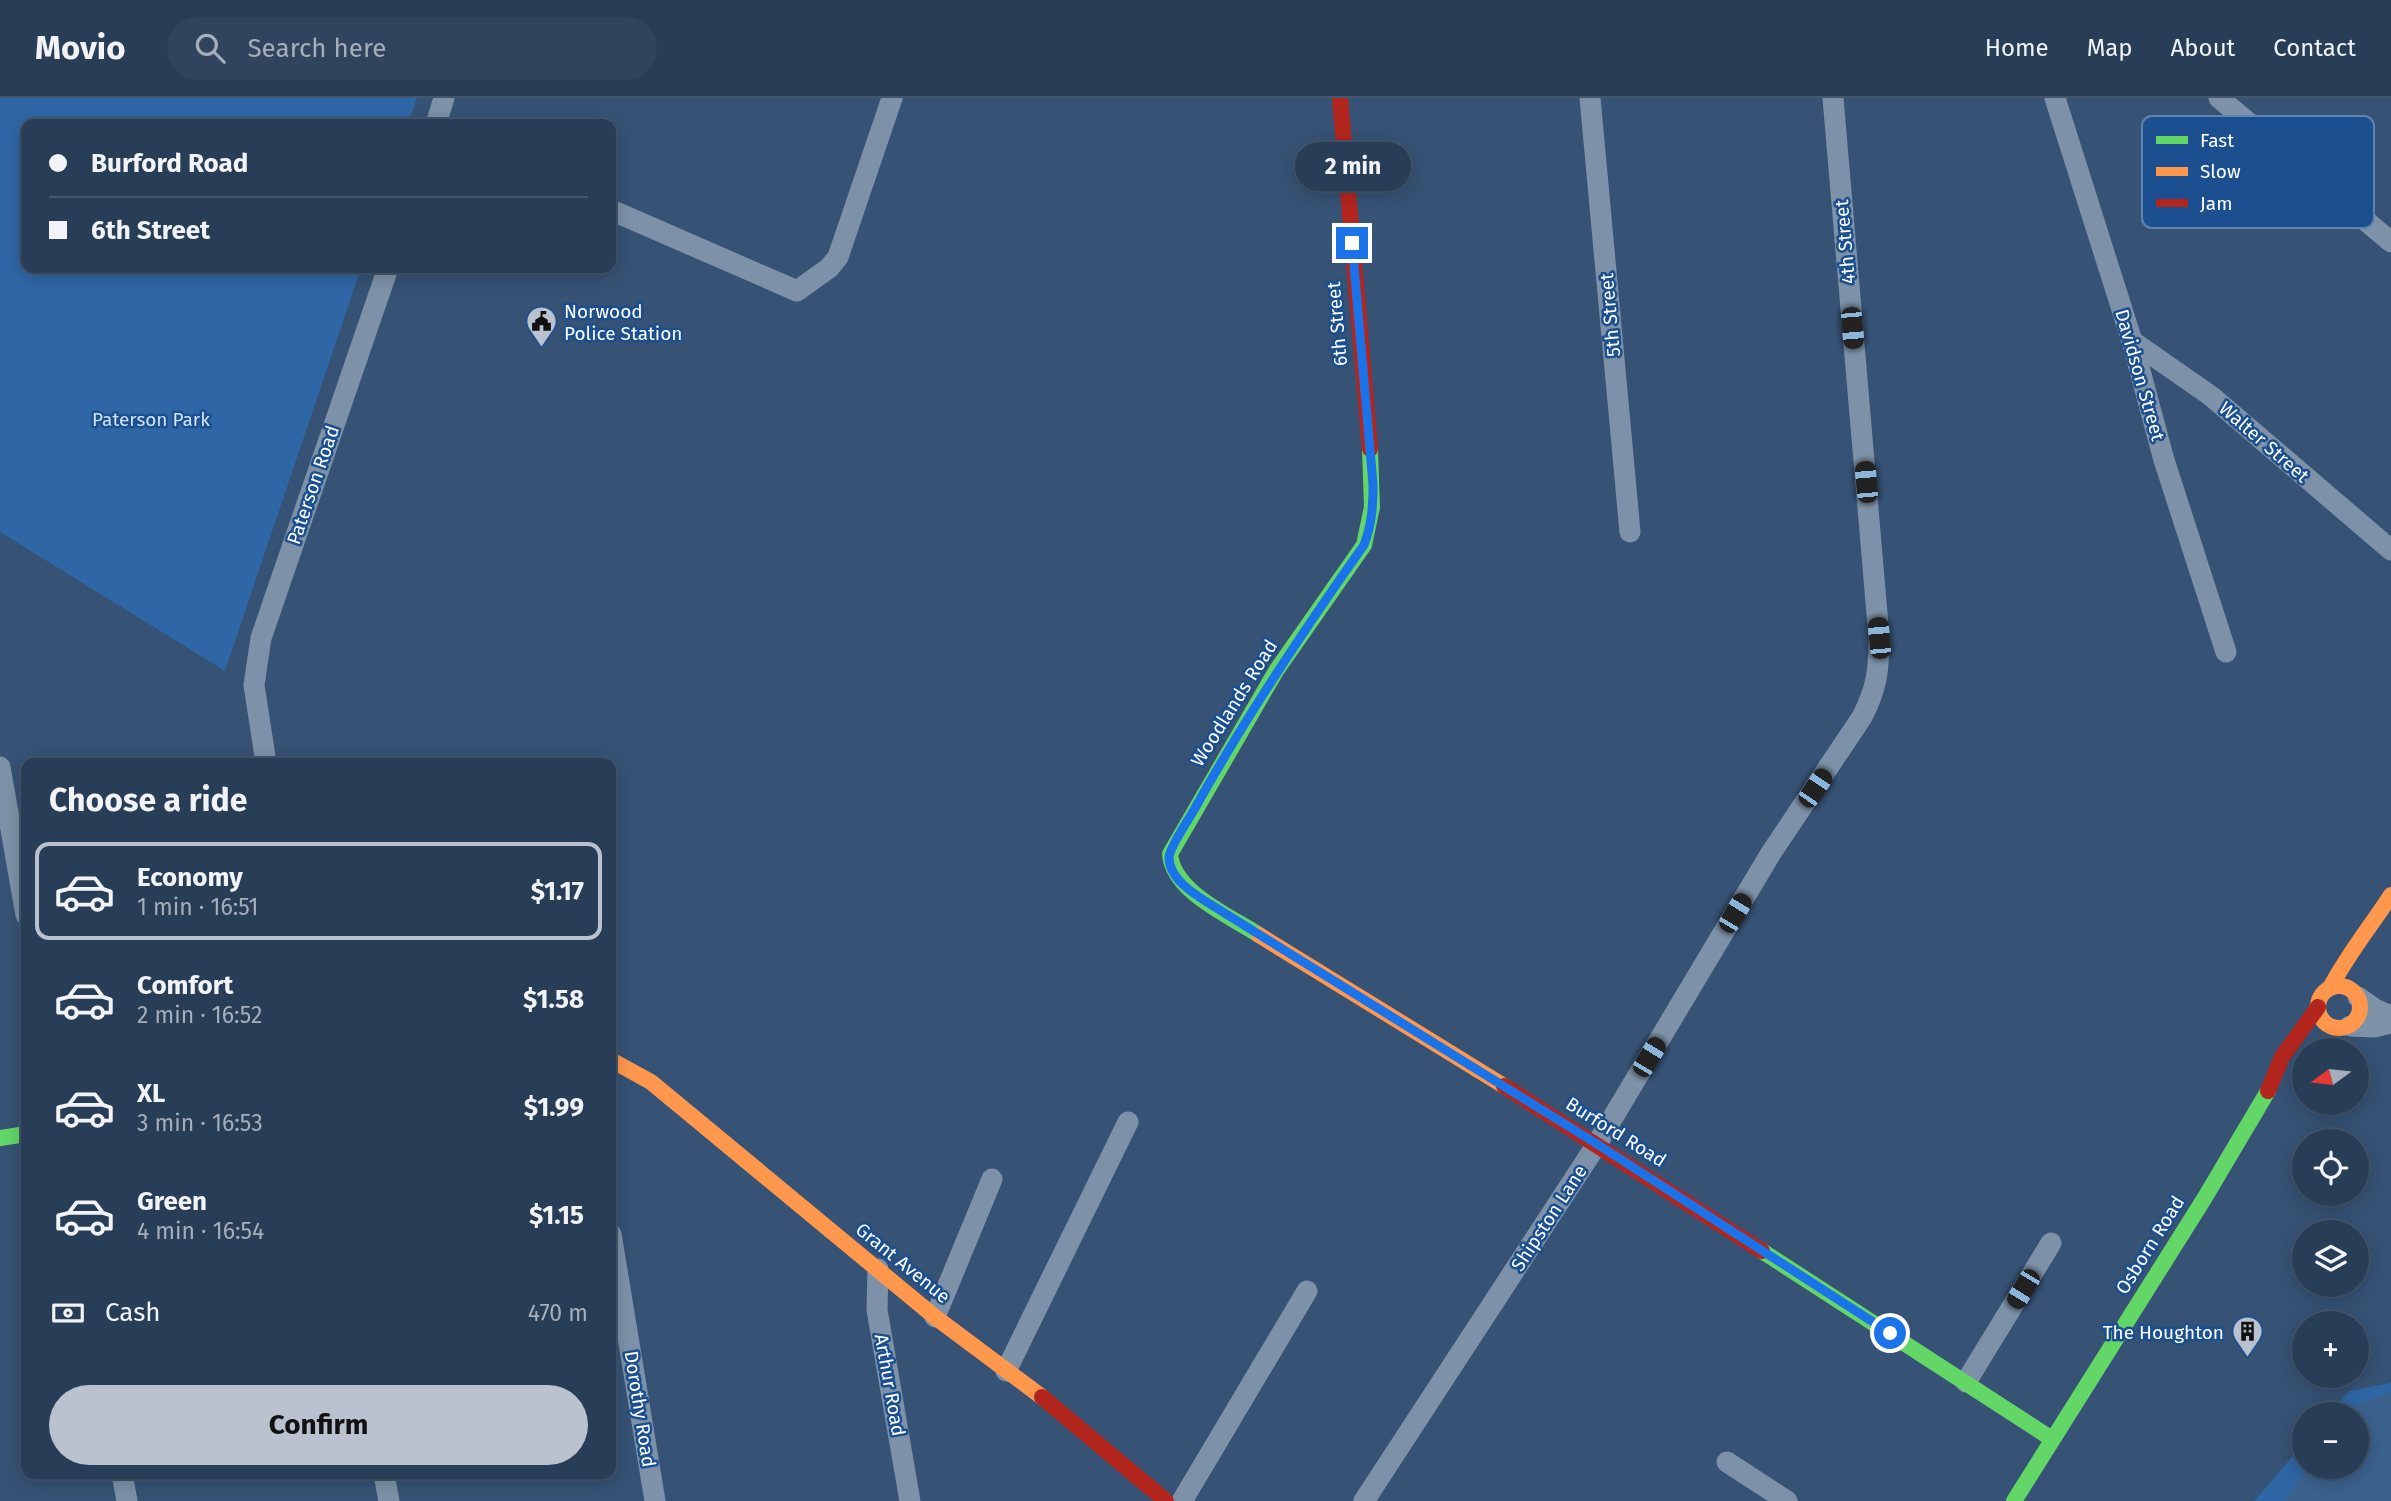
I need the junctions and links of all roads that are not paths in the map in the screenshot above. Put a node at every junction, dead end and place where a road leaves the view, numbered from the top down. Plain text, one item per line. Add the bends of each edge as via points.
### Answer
1 (444, 98) edge
2 (891, 98) edge
3 (1340, 98) edge
4 (1590, 98) edge
5 (1833, 98) edge
6 (2055, 98) edge
7 (2219, 98) edge
8 (2240, 116) edge
9 (438, 119) edge
10 (616, 212) edge
11 (2374, 228) edge
12 (2391, 242) edge
13 (386, 273) edge
14 (2132, 341) junction
15 (1630, 532) dead end
16 (1364, 545) joint
17 (2391, 550) edge
18 (1879, 638) joint
19 (2225, 653) dead end
20 (265, 758) edge
21 (0, 767) edge
22 (1170, 854) joint
23 (21, 887) edge
24 (2391, 895) edge
25 (2360, 942) junction
26 (2330, 988) junction
27 (2354, 993) junction
28 (2318, 1007) junction
29 (2391, 1016) edge
30 (2391, 1023) edge
31 (2345, 1027) junction
32 (2326, 1038) edge
33 (616, 1063) edge
34 (2292, 1066) edge
35 (2274, 1081) junction
36 (1128, 1122) dead end
37 (21, 1135) edge
38 (0, 1138) edge
39 (1597, 1144) junction
40 (992, 1179) dead end
41 (2051, 1243) dead end
42 (616, 1264) edge
43 (878, 1269) junction
44 (1307, 1292) dead end
45 (935, 1317) junction
46 (1006, 1371) junction
47 (1966, 1382) junction
48 (2052, 1439) junction
49 (1727, 1462) dead end
50 (123, 1479) edge
51 (385, 1479) edge
52 (127, 1501) edge
53 (388, 1501) edge
54 (655, 1501) edge
55 (910, 1501) edge
56 (1166, 1501) edge
57 (1182, 1501) edge
58 (1364, 1501) edge
59 (1787, 1501) edge
60 (2014, 1501) edge

1 - 9 street
2 - 10 street via 838,257 797,291
3 - 16 street, 6th Street via 1373,484 1373,515
4 - 15 street, 5th Street
5 - 18 street, 4th Street
6 - 14 street, Davidson Street
7 - 8 street
11 - 12 street
13 - 20 street, Paterson Road via 261,638 256,706
14 - 17 street, Walter Street via 2211,396
14 - 19 street, Davidson Street
16 - 22 street, Woodlands Road via 1276,671
18 - 39 street, Shipston Lane via 1880,668 1862,717 1771,853
21 - 23 street
22 - 39 street, Burford Road via 1177,876 1189,890
24 - 25 street
25 - 26 street
25 - 27 street
26 - 27 street via 2340,986
26 - 28 street
27 - 29 street
27 - 31 street via 2360,1013
28 - 31 street via 2329,1026
28 - 35 street, Osborn Road via 2282,1057
30 - 31 street
31 - 32 street
33 - 43 street, Grant Avenue via 651,1082
34 - 35 street, Osborn Road
35 - 48 street, Osborn Road
36 - 46 street
37 - 38 street
39 - 47 street, Burford Road
39 - 58 street, Shipston Lane
40 - 45 street
41 - 47 street
42 - 54 street, Dorothy Road
43 - 45 street, Grant Avenue
43 - 55 street, Arthur Road via 877,1310
44 - 57 street
45 - 46 street, Grant Avenue
46 - 56 street, Grant Avenue
47 - 48 street, Burford Road
48 - 60 street, Osborn Road
49 - 59 street
50 - 52 street
51 - 53 street

